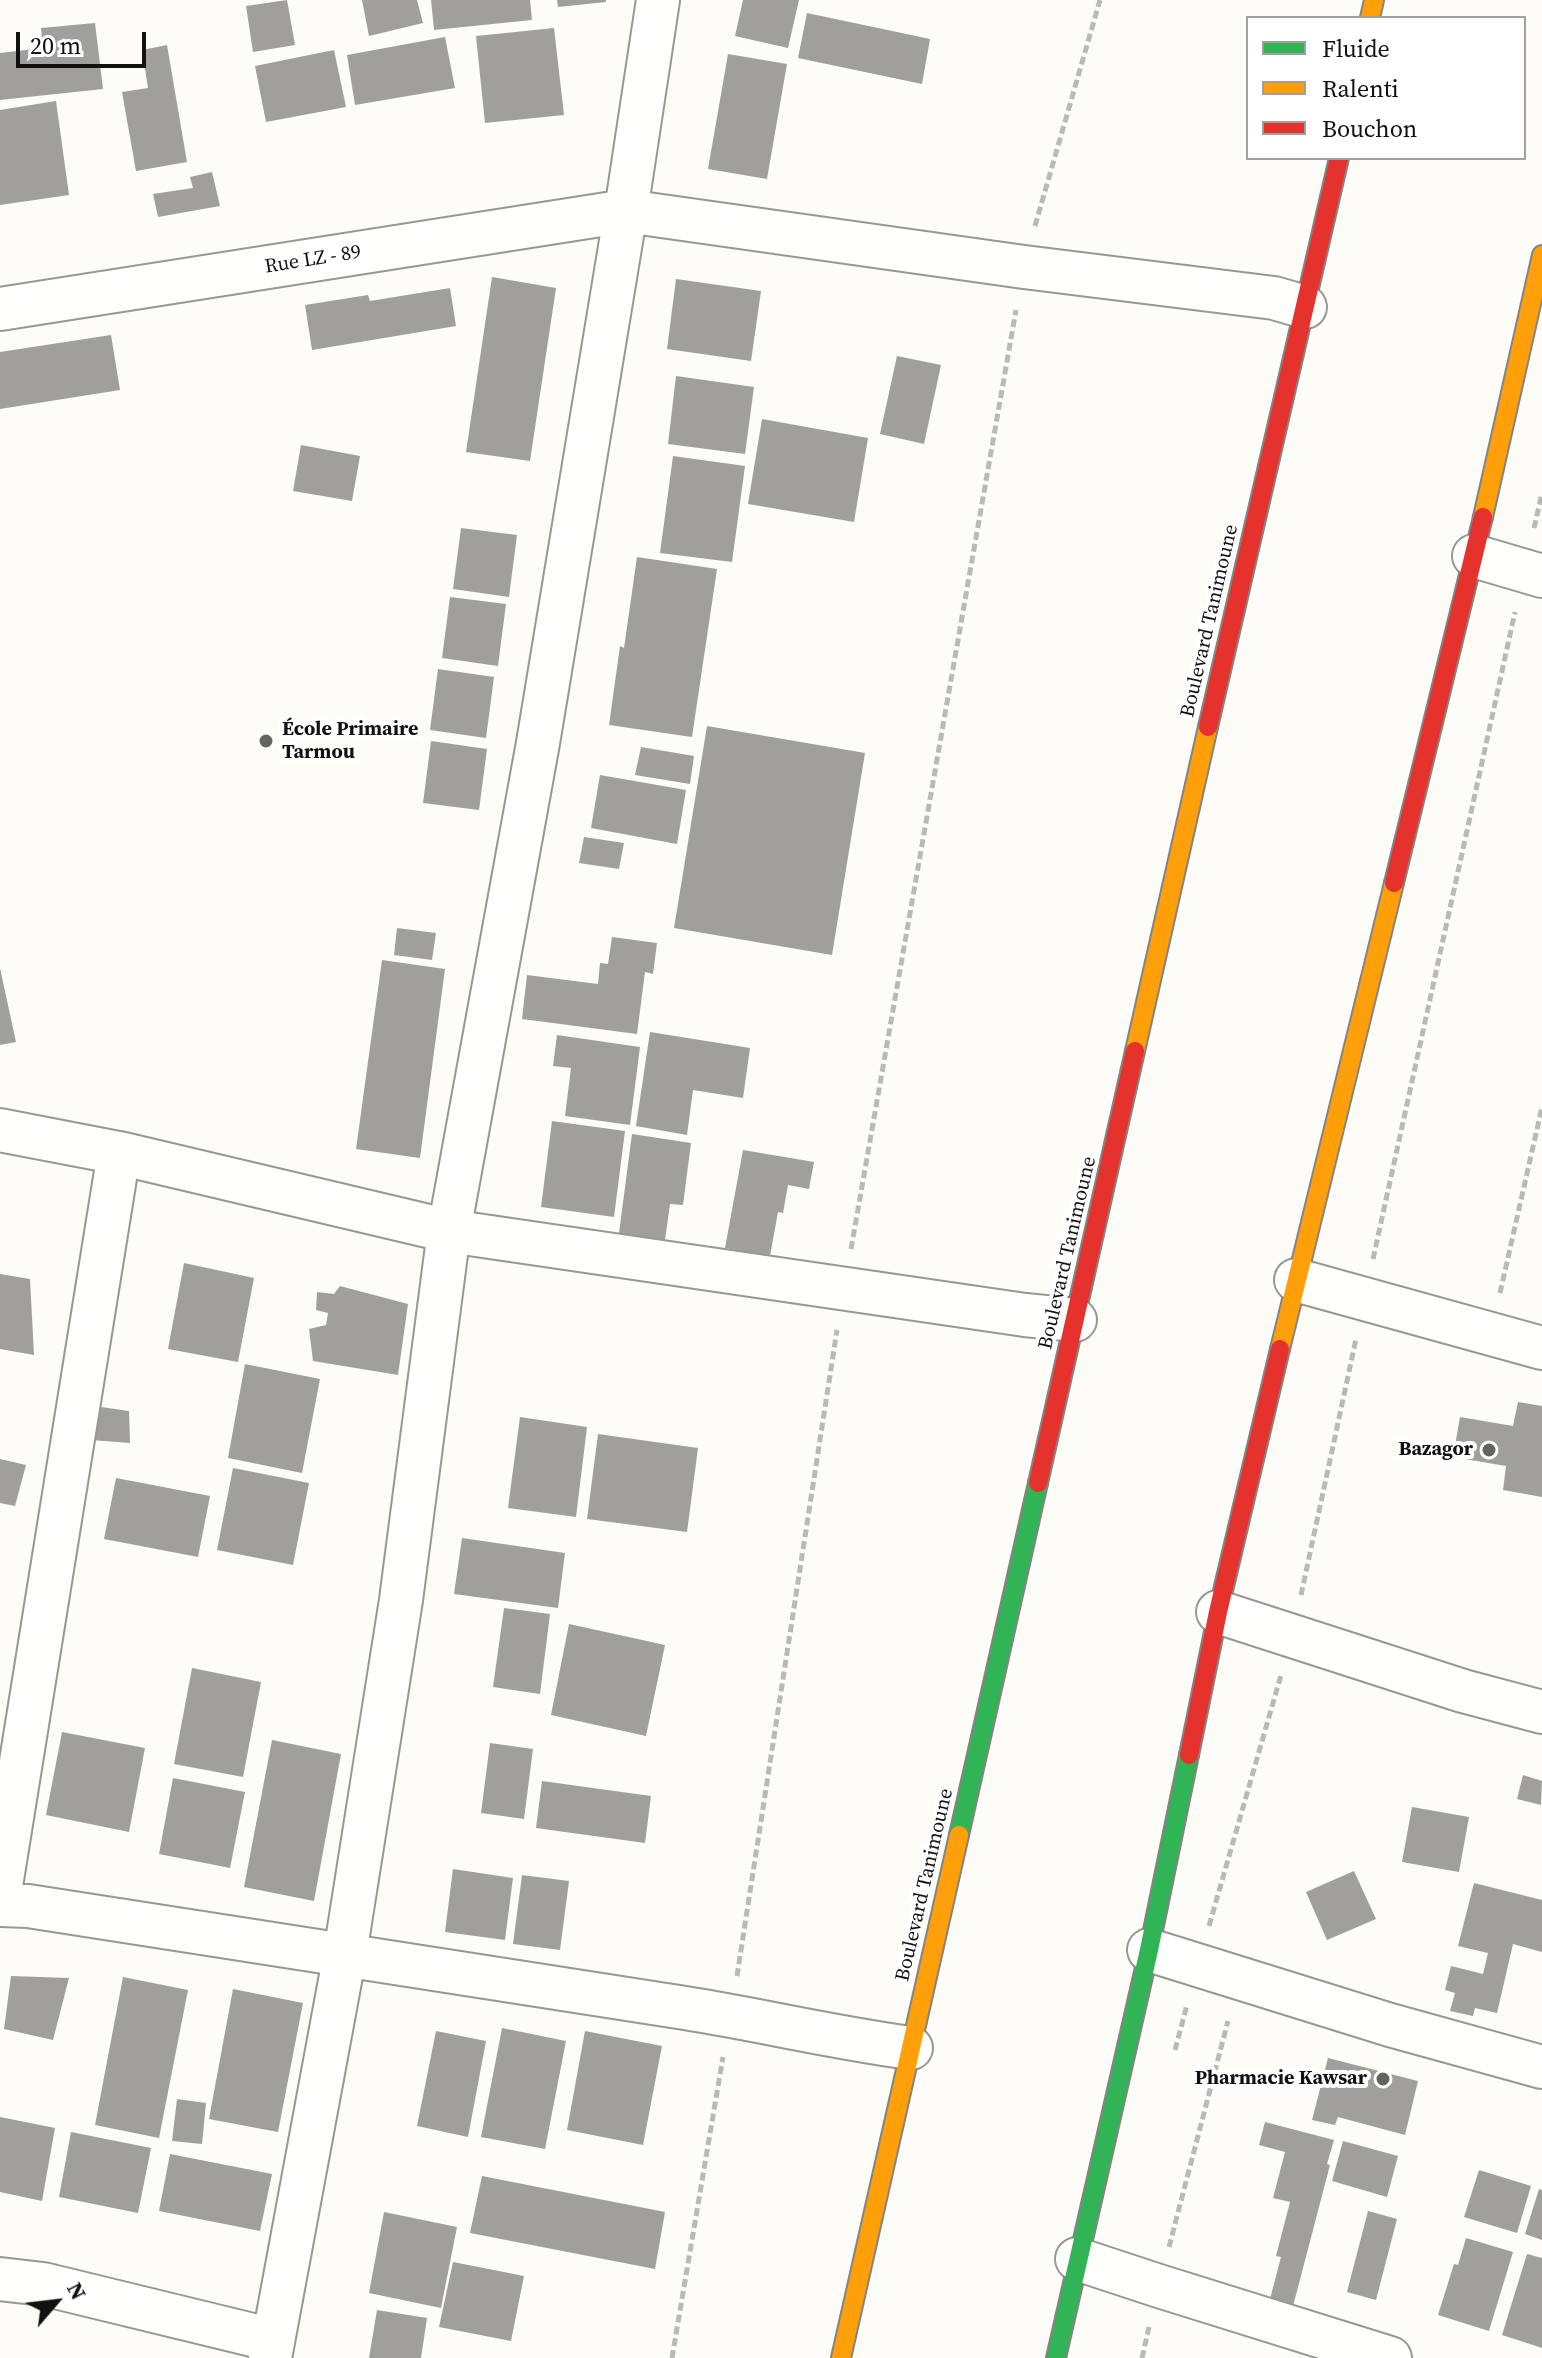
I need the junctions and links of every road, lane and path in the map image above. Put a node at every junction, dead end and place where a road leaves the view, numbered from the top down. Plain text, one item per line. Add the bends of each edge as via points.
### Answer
1 (658, 0) edge
2 (1100, 0) edge
3 (1339, 160) edge
4 (626, 211) junction
5 (1542, 255) edge
6 (1024, 267) junction
7 (1305, 307) junction
8 (0, 309) edge
9 (1542, 493) edge
10 (1474, 556) junction
11 (1533, 573) edge
12 (1542, 1107) edge
13 (0, 1130) edge
14 (119, 1153) junction
15 (449, 1231) junction
16 (1296, 1280) junction
17 (844, 1289) junction
18 (1365, 1298) junction
19 (1075, 1320) junction
20 (1490, 1335) junction
21 (1542, 1348) edge
22 (1218, 1612) junction
23 (1292, 1635) junction
24 (1542, 1712) edge
25 (0, 1892) edge
26 (0, 1905) edge
27 (1149, 1950) junction
28 (345, 1954) junction
29 (1198, 1964) junction
30 (1239, 1977) junction
31 (730, 2016) junction
32 (911, 2048) junction
33 (1173, 2057) dead end
34 (1542, 2067) edge
35 (1077, 2259) junction
36 (0, 2279) edge
37 (1159, 2286) junction
38 (271, 2349) edge
39 (672, 2358) edge
40 (841, 2358) edge
41 (1056, 2358) edge
42 (1142, 2358) edge
43 (1390, 2358) edge

1 - 4 street
2 - 6 path
3 - 7 main road, Boulevard Tanimoune
4 - 6 street, Rue LZ - 89
4 - 8 street, Rue LZ - 89
4 - 15 street via 538,743
5 - 10 main road
6 - 7 street, Rue LZ - 89 via 1274,298
6 - 17 path
7 - 19 main road, Boulevard Tanimoune
9 - 11 path
10 - 11 street
10 - 16 main road
11 - 18 path
12 - 20 path
13 - 14 street
14 - 15 street
14 - 25 street
15 - 17 street
15 - 28 street via 401,1600
16 - 18 street
16 - 22 main road
17 - 19 street
17 - 31 path
18 - 20 street
18 - 23 path
19 - 32 main road, Boulevard Tanimoune
20 - 21 street
22 - 23 street
22 - 27 main road
23 - 24 street
23 - 29 path
26 - 28 street
27 - 29 street
27 - 35 main road
28 - 31 street
28 - 38 street
29 - 30 street
29 - 33 path
30 - 34 street
30 - 37 path
31 - 32 street
31 - 39 path
32 - 40 main road, Boulevard Tanimoune
35 - 37 street
35 - 41 main road
36 - 38 street via 43,2284
37 - 42 path
37 - 43 street

